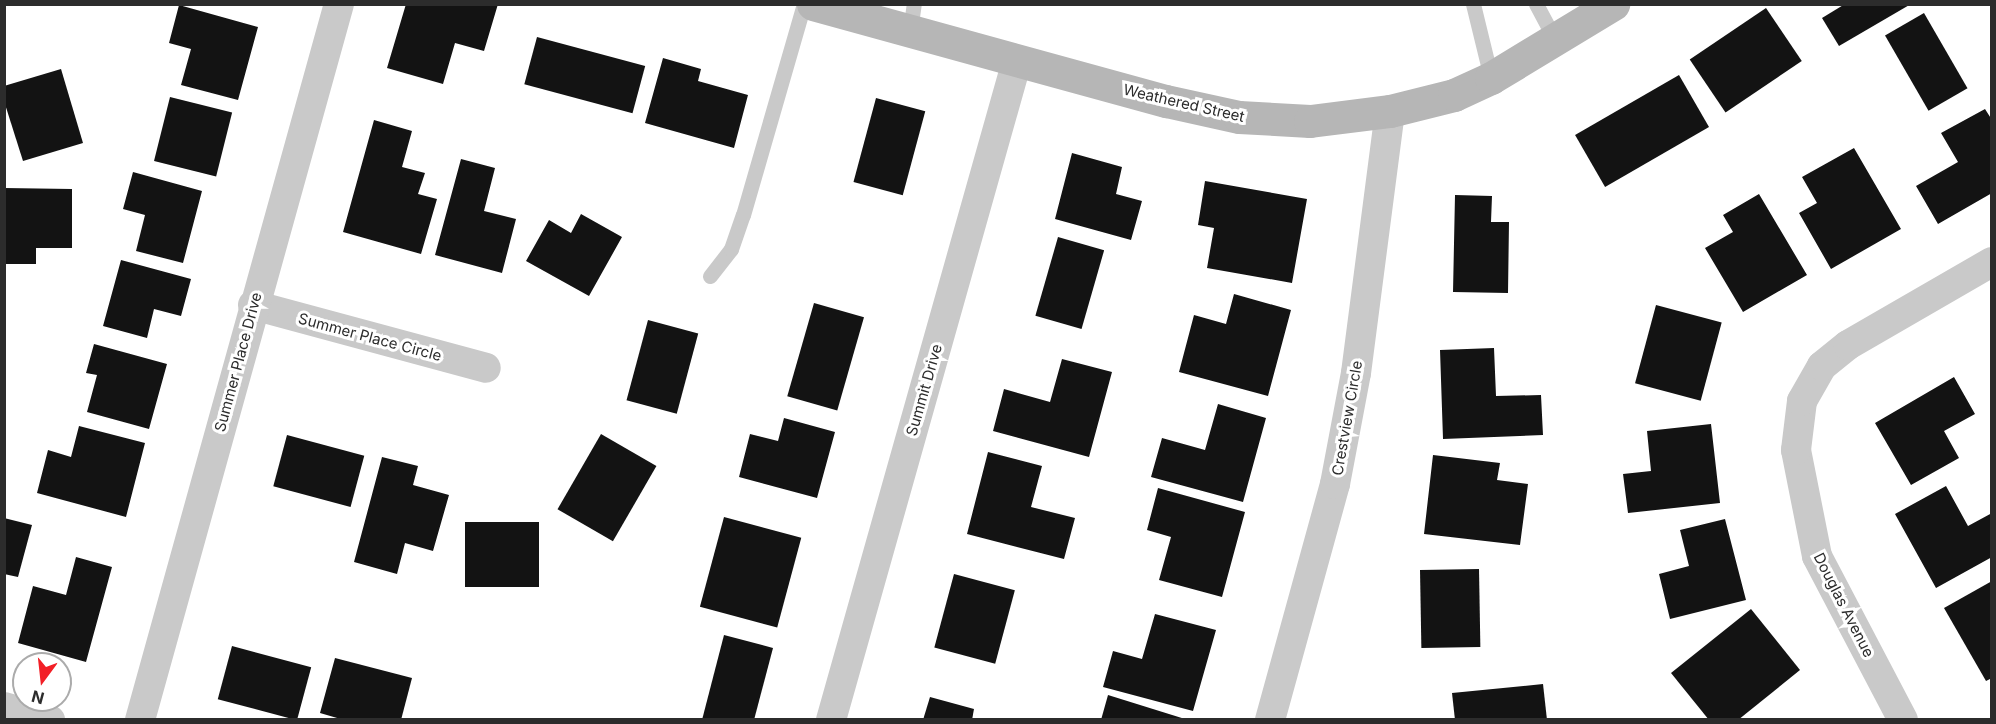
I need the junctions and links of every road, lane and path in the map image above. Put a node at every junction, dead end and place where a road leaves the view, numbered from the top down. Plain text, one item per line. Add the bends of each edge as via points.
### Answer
1 (339, 4) edge
2 (804, 4) edge
3 (813, 4) edge
4 (1473, 4) edge
5 (1536, 4) edge
6 (1612, 4) edge
7 (912, 18) edge
8 (1556, 39) junction
9 (1017, 61) junction
10 (1491, 78) junction
11 (1390, 111) junction
12 (1992, 262) edge
13 (710, 276) dead end
14 (253, 305) junction
15 (486, 368) dead end
16 (4, 707) edge
17 (50, 720) edge
18 (140, 720) edge
19 (831, 720) edge
20 (1270, 720) edge
21 (1903, 720) edge

1 - 14 street, Summer Place Drive
2 - 13 lane via 743,215 731,249
3 - 7 street, Weathered Street
4 - 10 lane
5 - 8 lane
6 - 8 street, Weathered Street
7 - 9 street, Weathered Street
8 - 10 street, Weathered Street
9 - 11 street, Weathered Street via 1239,117 1310,121
9 - 19 street, Summit Drive
10 - 11 street, Weathered Street via 1454,95
11 - 20 street, Crestview Circle via 1356,373 1335,484
12 - 21 street, Douglas Avenue via 1848,345 1822,366 1802,401 1796,450 1817,556
14 - 15 street, Summer Place Circle
14 - 18 street, Summer Place Drive
16 - 17 street

